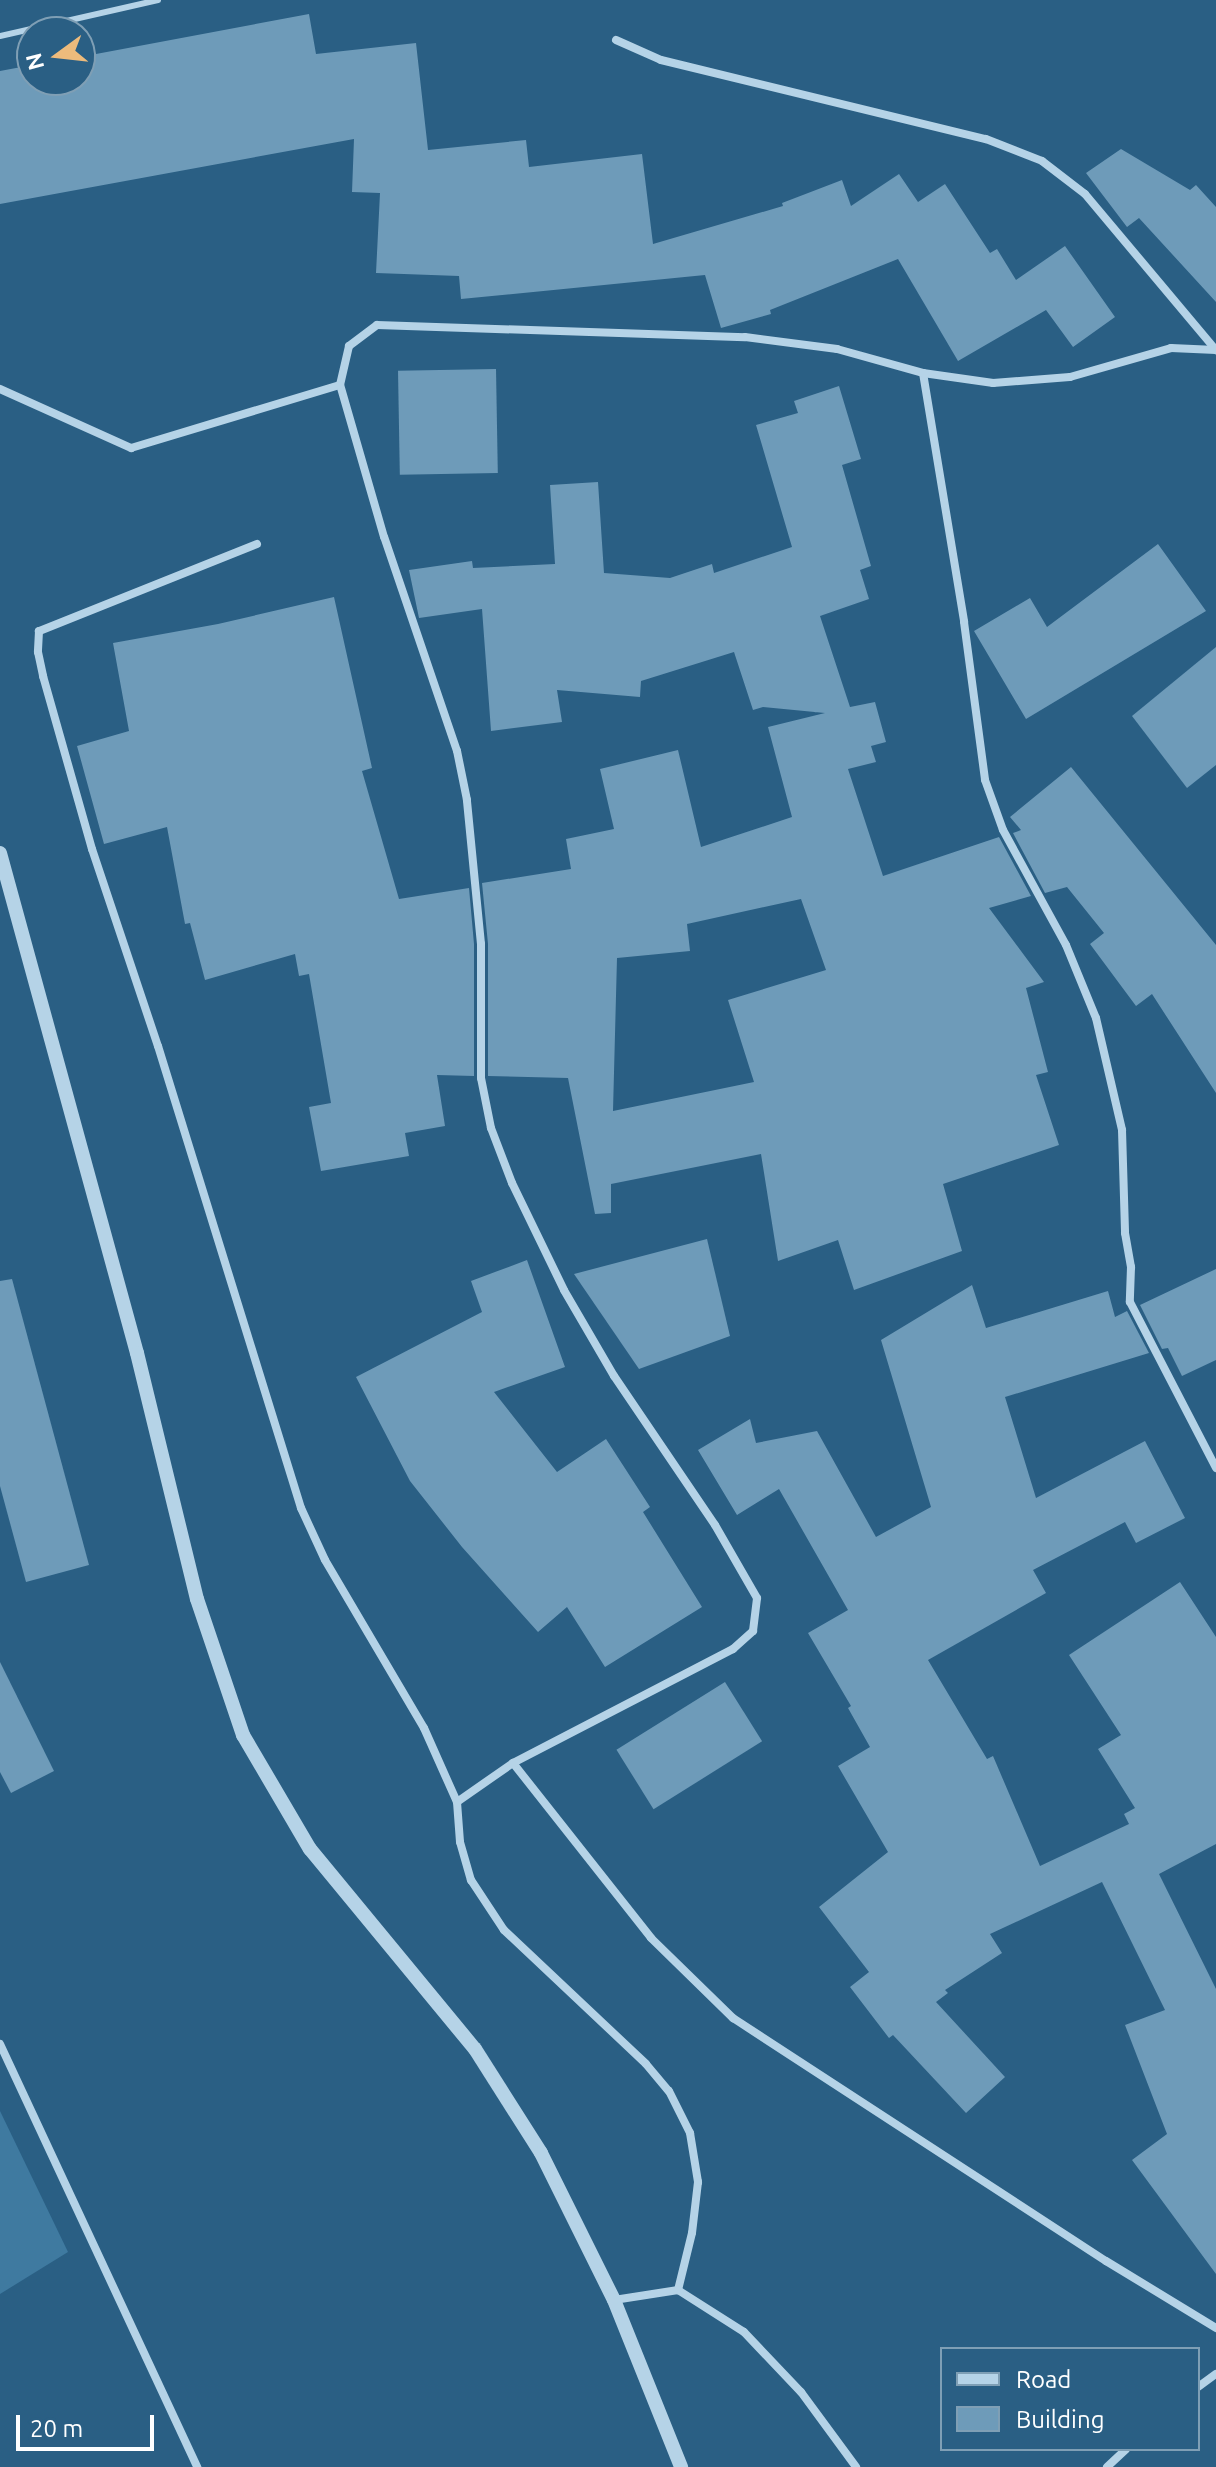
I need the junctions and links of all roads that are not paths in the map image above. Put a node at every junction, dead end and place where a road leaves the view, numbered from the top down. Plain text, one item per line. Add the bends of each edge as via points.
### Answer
1 (158, 0) edge
2 (0, 36) edge
3 (616, 40) dead end
4 (1216, 350) edge
5 (923, 373) junction
6 (340, 385) junction
7 (0, 389) edge
8 (257, 544) dead end
9 (0, 853) edge
10 (1216, 1468) edge
11 (513, 1763) junction
12 (457, 1802) junction
13 (0, 2044) edge
14 (678, 2290) junction
15 (614, 2300) junction
16 (1216, 2328) edge
17 (1124, 2451) edge
18 (197, 2467) edge
19 (681, 2467) edge
20 (856, 2467) edge
21 (1107, 2467) edge

1 - 2 lane
3 - 4 street via 661,60 986,139 1042,161 1085,194
4 - 5 street via 1171,348 1070,377 1009,382
5 - 6 street via 837,349 745,337 377,325 349,346
5 - 10 street via 985,780 1003,830 1066,945 1096,1018 1122,1130 1130,1302
6 - 7 street via 131,448
6 - 11 street via 465,788 481,944 481,1078 491,1128 564,1290 757,1598 753,1631 733,1649
8 - 12 street via 39,631 38,652 92,849 301,1508 325,1560 424,1728
9 - 15 street via 137,1353 197,1599 243,1735 310,1849 475,2049 541,2153
11 - 12 street
11 - 16 street via 651,1938 733,2018
12 - 14 street via 460,1842 471,1880 504,1930 646,2064 669,2091 690,2133 698,2182
13 - 18 street
14 - 15 street
14 - 20 street via 744,2332 801,2392
15 - 19 street
17 - 21 street

